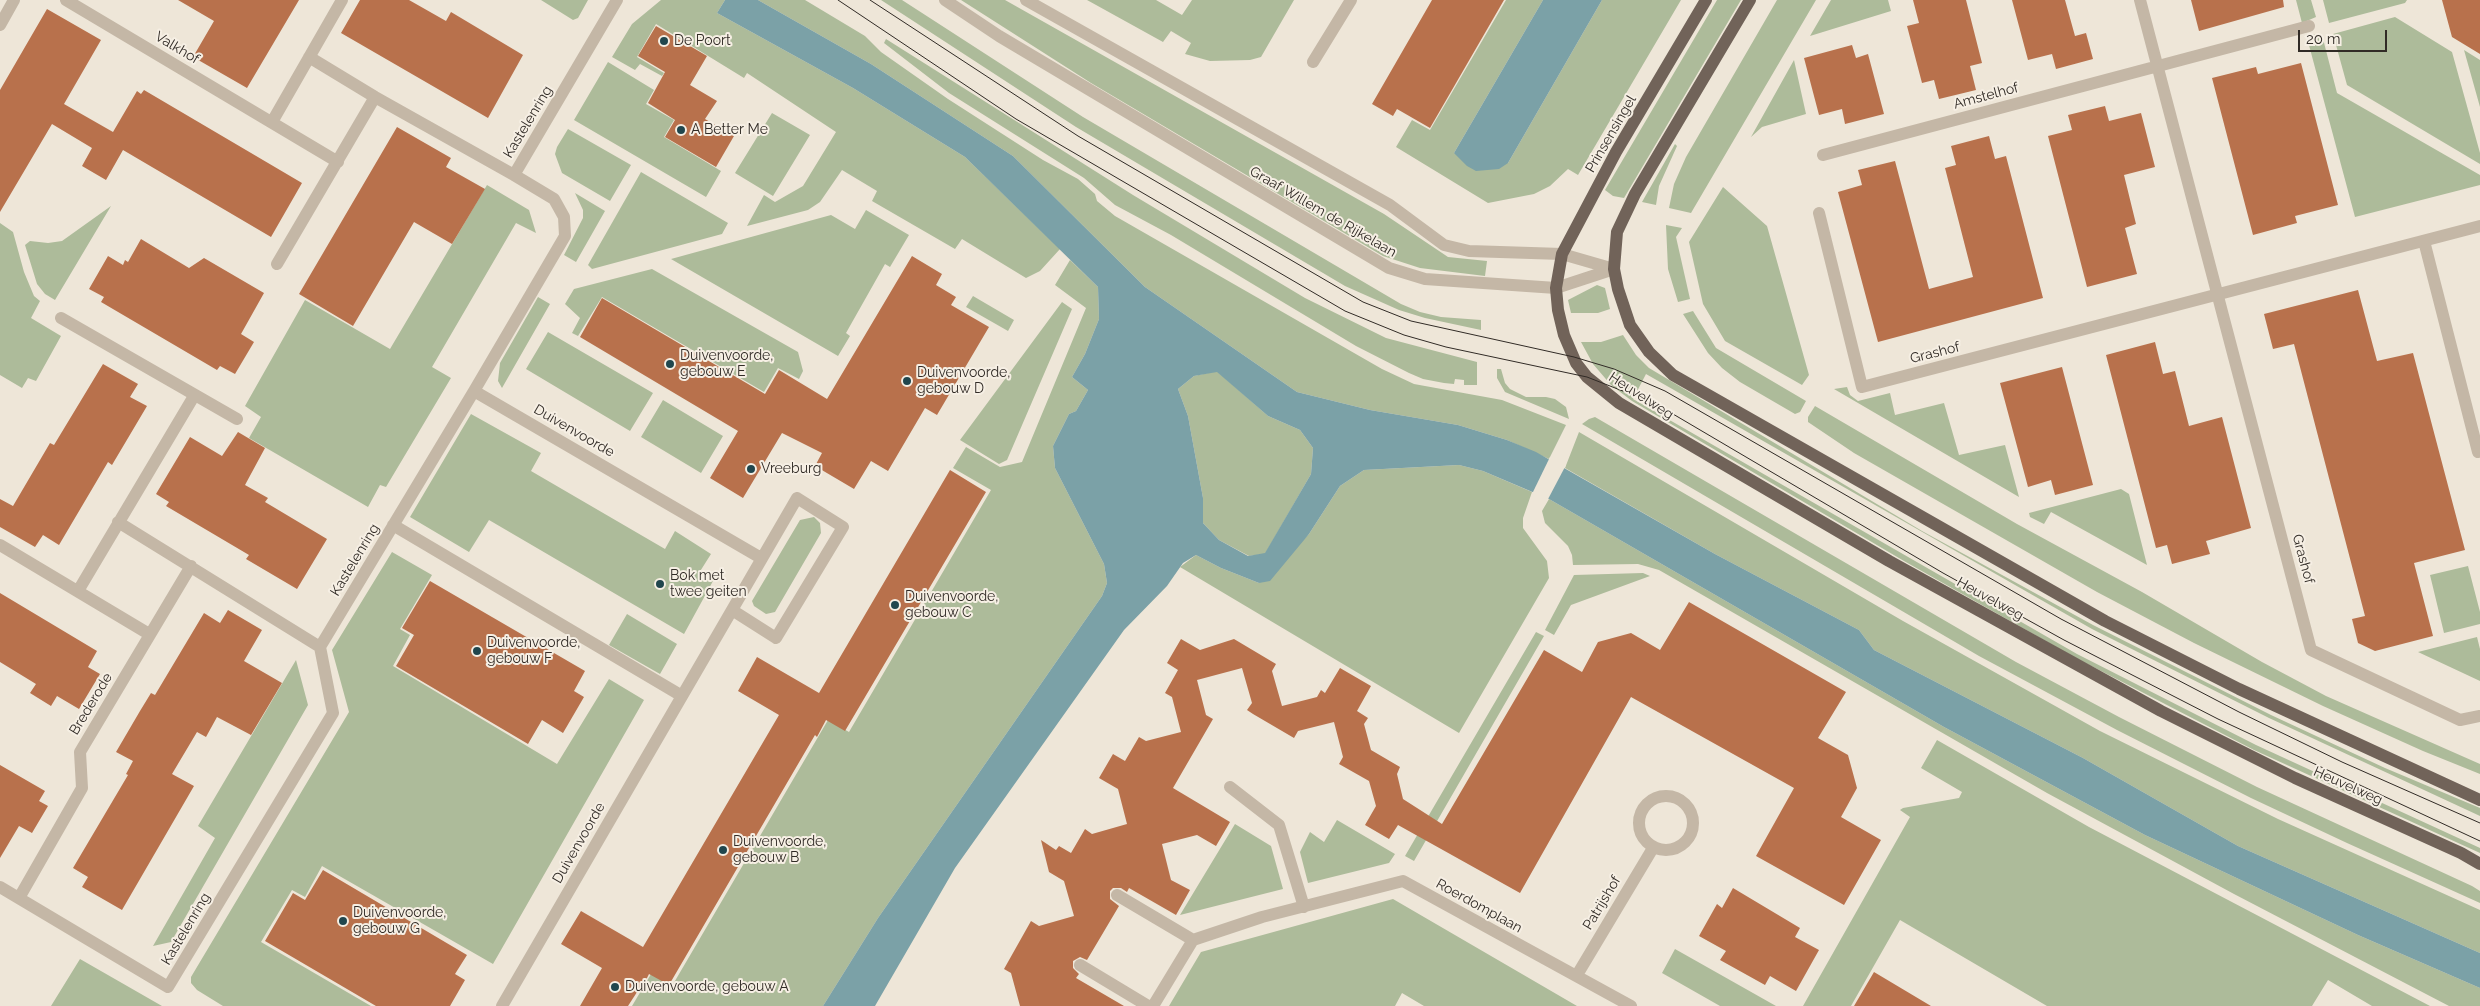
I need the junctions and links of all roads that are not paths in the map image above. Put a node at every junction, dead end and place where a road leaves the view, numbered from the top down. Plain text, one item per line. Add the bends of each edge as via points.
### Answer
1 (14, 0) edge
2 (66, 0) edge
3 (342, 0) edge
4 (617, 0) edge
5 (945, 0) edge
6 (1026, 0) edge
7 (1351, 0) edge
8 (1706, 0) edge
9 (1750, 0) edge
10 (2140, 0) edge
11 (0, 24) edge
12 (2309, 26) dead end
13 (309, 57) junction
14 (1313, 62) dead end
15 (2157, 66) junction
16 (374, 97) junction
17 (272, 122) junction
18 (1823, 155) dead end
19 (338, 162) junction
20 (514, 175) junction
21 (1819, 213) dead end
22 (2480, 226) edge
23 (2424, 241) junction
24 (1562, 254) junction
25 (277, 264) dead end
26 (1614, 269) junction
27 (1556, 288) junction
28 (2218, 296) junction
29 (61, 318) dead end
30 (474, 391) junction
31 (194, 396) junction
32 (236, 419) dead end
33 (2478, 452) dead end
34 (118, 522) junction
35 (394, 526) junction
36 (0, 545) edge
37 (761, 558) junction
38 (190, 566) junction
39 (78, 591) junction
40 (732, 610) junction
41 (149, 634) junction
42 (320, 647) junction
43 (682, 696) junction
44 (2480, 716) edge
45 (1230, 786) dead end
46 (2480, 800) edge
47 (1653, 848) junction
48 (2480, 864) edge
49 (0, 887) edge
50 (1117, 895) dead end
51 (19, 898) junction
52 (1304, 907) junction
53 (1194, 940) junction
54 (1080, 965) dead end
55 (1577, 975) junction
56 (502, 1006) edge
57 (1148, 1006) edge
58 (1153, 1006) edge
59 (1631, 1006) edge

1 - 11 street
2 - 17 street, Valkhof
3 - 13 street
4 - 20 street, Kastelenring
5 - 27 street, Graaf Willem de Rijkelaan via 999,36 1389,268 1425,280
6 - 24 street via 1382,200 1444,245 1479,252
7 - 14 street
8 - 24 main road, Prinsensingel via 1616,152
9 - 26 main road via 1635,194 1617,232
10 - 15 street
12 - 15 street, Amstelhof
13 - 16 street
13 - 17 street
15 - 18 street, Amstelhof
15 - 28 street
16 - 19 street
16 - 20 street
17 - 19 street, Valkhof
19 - 25 street
20 - 30 street, Kastelenring via 554,199 564,217 565,236
21 - 28 street, Grashof via 1862,387
22 - 23 street, Grashof
23 - 28 street, Grashof
23 - 33 street
24 - 26 street
24 - 27 main road, Prinsensingel
26 - 27 street, Graaf Willem de Rijkelaan
26 - 46 main road via 1630,325 1649,352 1673,375 2105,621 2239,689
27 - 48 main road, Heuvelweg via 1562,326 1576,363 1587,377 1619,403 1889,561 2161,711 2294,778
28 - 44 street, Grashof via 2311,650 2460,720
29 - 31 street
30 - 35 street, Kastelenring
30 - 37 street, Duivenvoorde
31 - 32 street
31 - 34 street
34 - 38 street
34 - 39 street
35 - 42 street, Kastelenring
35 - 43 street
36 - 39 street
37 - 40 street, Duivenvoorde
37 - 40 street, Duivenvoorde via 797,498 843,527 776,638
38 - 41 street, Brederode
38 - 42 street
39 - 41 street
40 - 43 street, Duivenvoorde
41 - 51 street, Brederode via 80,752 82,788
42 - 51 street, Kastelenring via 333,713 168,987
43 - 56 street, Duivenvoorde
45 - 52 street via 1279,825
47 - 47 street via 1670,851 1686,842 1693,817 1683,802 1666,796 1657,797 1643,808 1638,825 1640,834
47 - 55 street, Patrijshof
49 - 51 street, Kastelenring
50 - 53 street
52 - 53 street, Roerdomplaan
52 - 55 street, Roerdomplaan via 1403,881
53 - 58 street
54 - 57 street
55 - 59 street, Roerdomplaan

